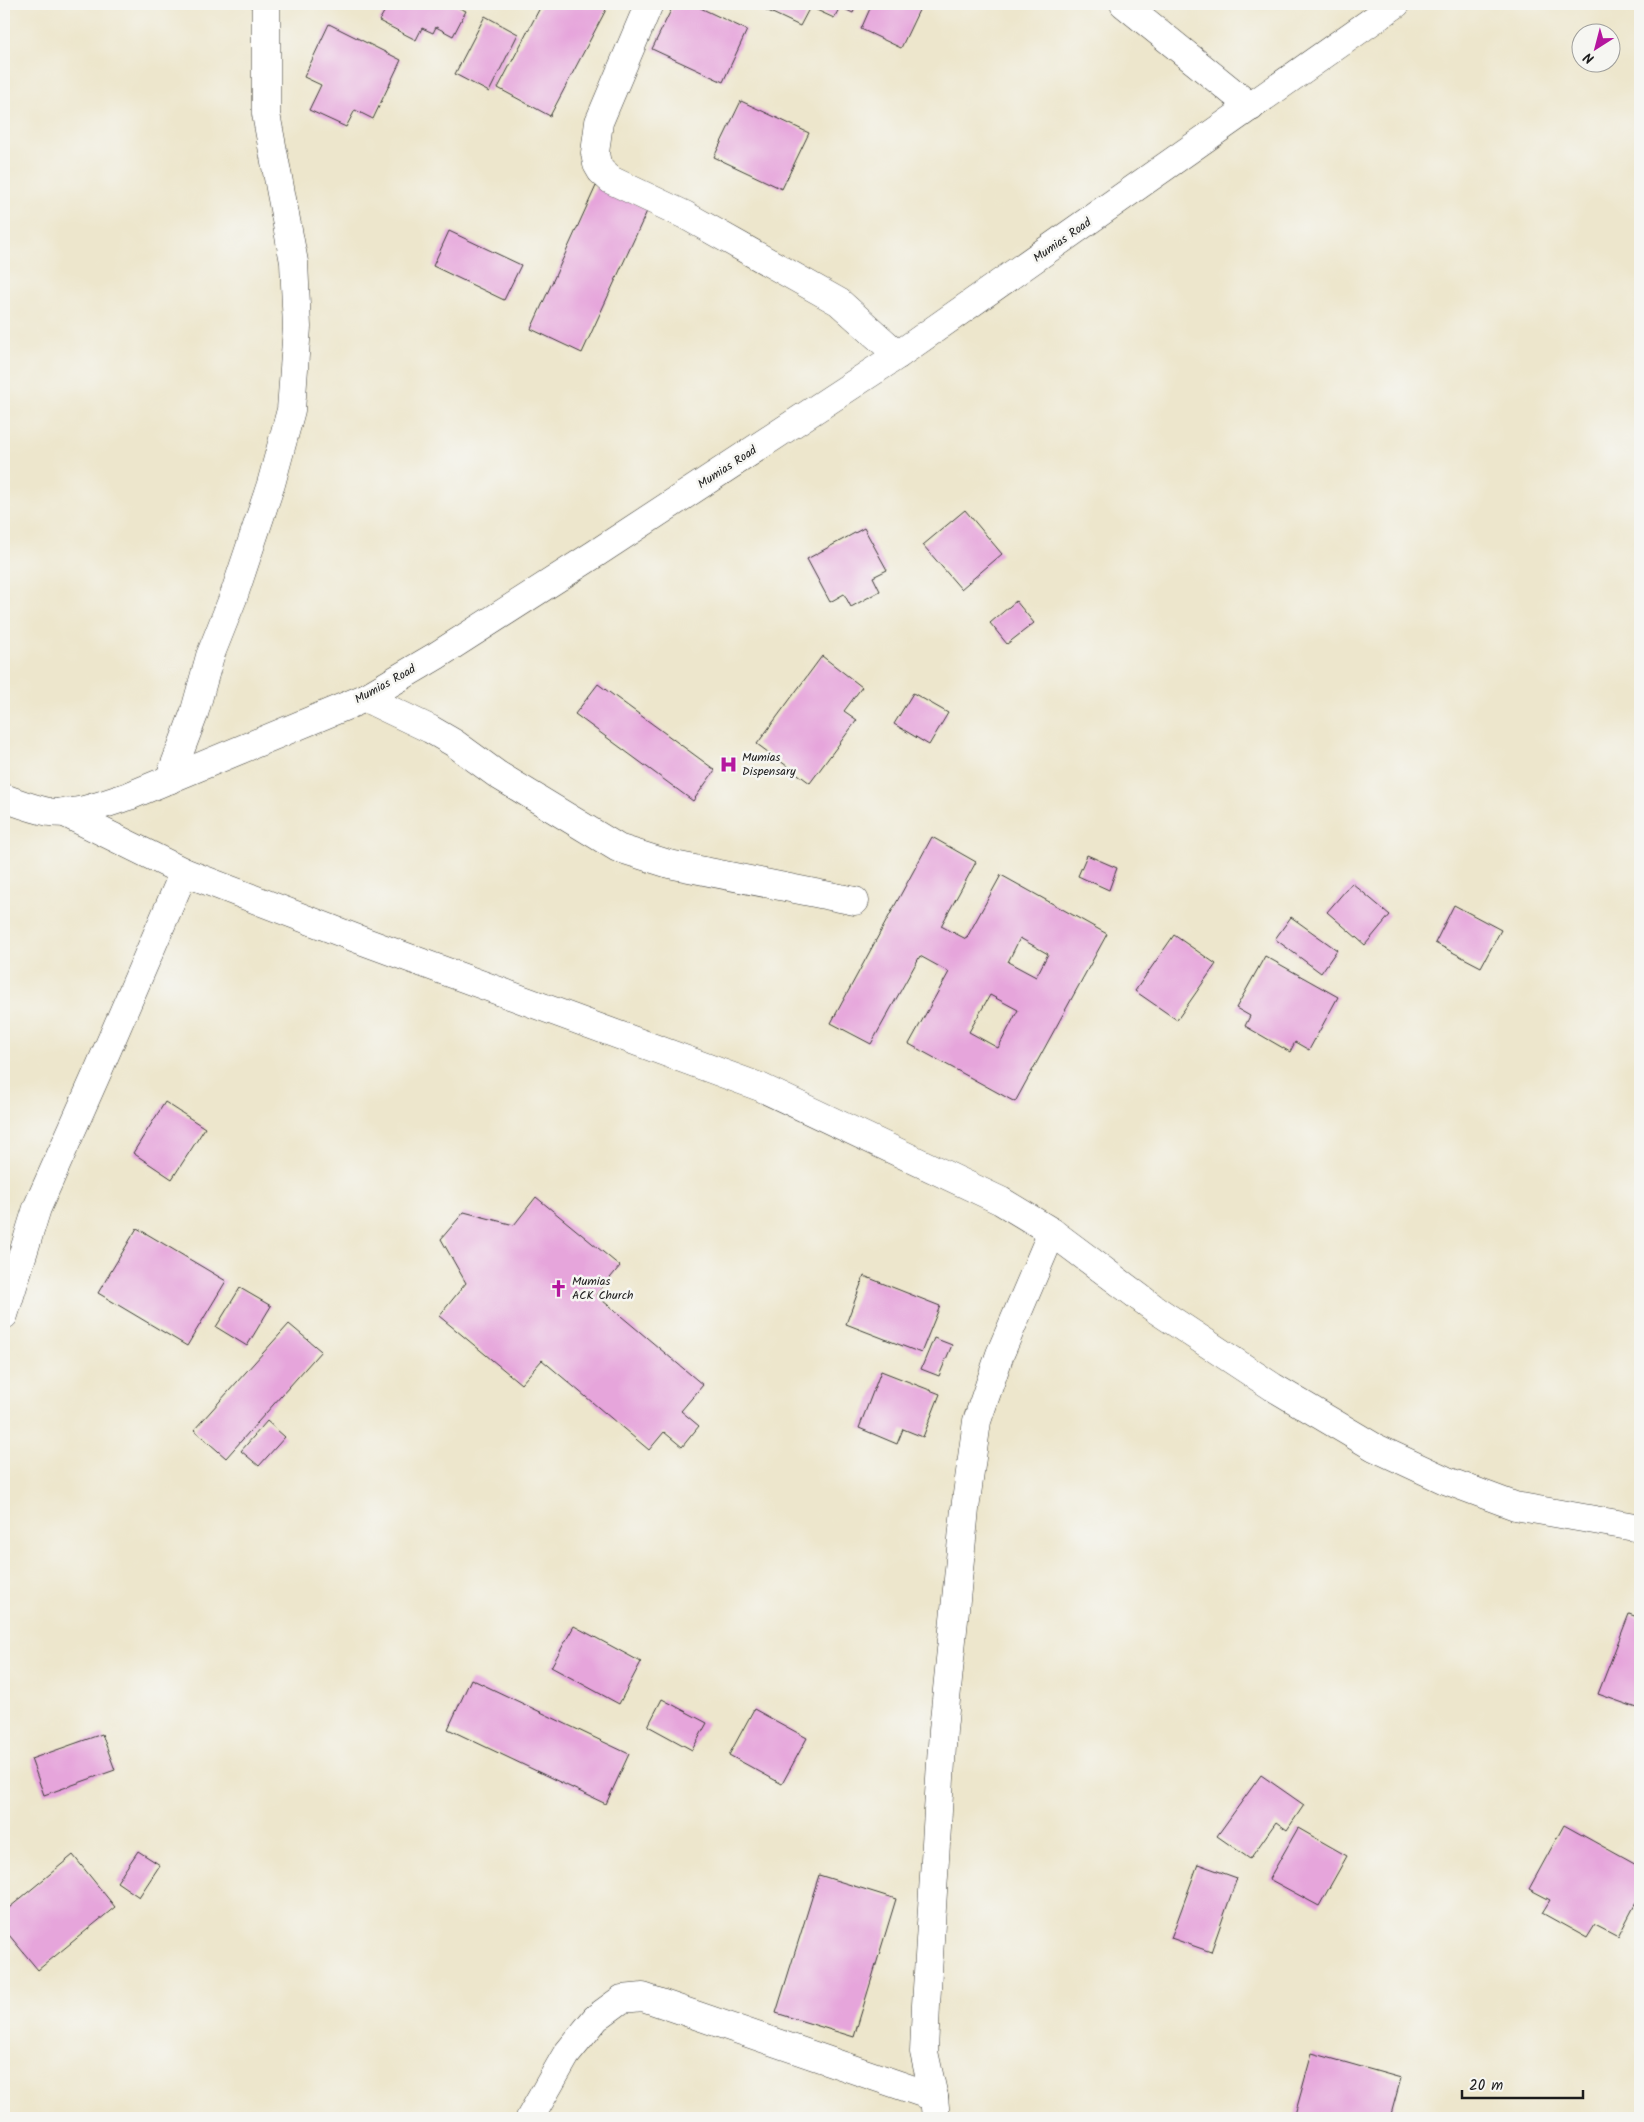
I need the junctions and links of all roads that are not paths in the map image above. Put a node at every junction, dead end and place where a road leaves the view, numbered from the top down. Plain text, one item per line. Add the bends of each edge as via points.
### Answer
1 (266, 4) edge
2 (648, 4) edge
3 (1124, 4) edge
4 (1396, 4) edge
5 (1251, 107) junction
6 (898, 355) junction
7 (364, 698) junction
8 (169, 780) junction
9 (4, 798) edge
10 (63, 812) junction
11 (184, 872) junction
12 (855, 901) dead end
13 (1052, 1232) junction
14 (4, 1315) edge
15 (1640, 1528) edge
16 (935, 2107) edge
17 (530, 2118) edge

1 - 8 street via 266,114 294,262 297,327 292,410 233,598
2 - 6 street via 599,122 595,153 601,171 611,180 685,215 839,302
3 - 5 street
4 - 5 street, Mumias Road
5 - 6 street, Mumias Road
6 - 7 street, Mumias Road via 595,554
7 - 8 street, Mumias Road
7 - 12 street via 454,743 498,775 618,848 669,864
8 - 10 street, Mumias Road via 91,808
9 - 10 street, Mumias Road via 37,809
10 - 11 street
11 - 13 street via 760,1087 1001,1201
11 - 14 street via 36,1208
13 - 15 street via 1156,1309 1265,1382 1374,1447 1445,1480 1514,1506
13 - 16 street via 1000,1354 977,1421 965,1509 943,1730 926,2005 924,2052
16 - 17 street via 643,1997 622,2000 596,2018 566,2055

